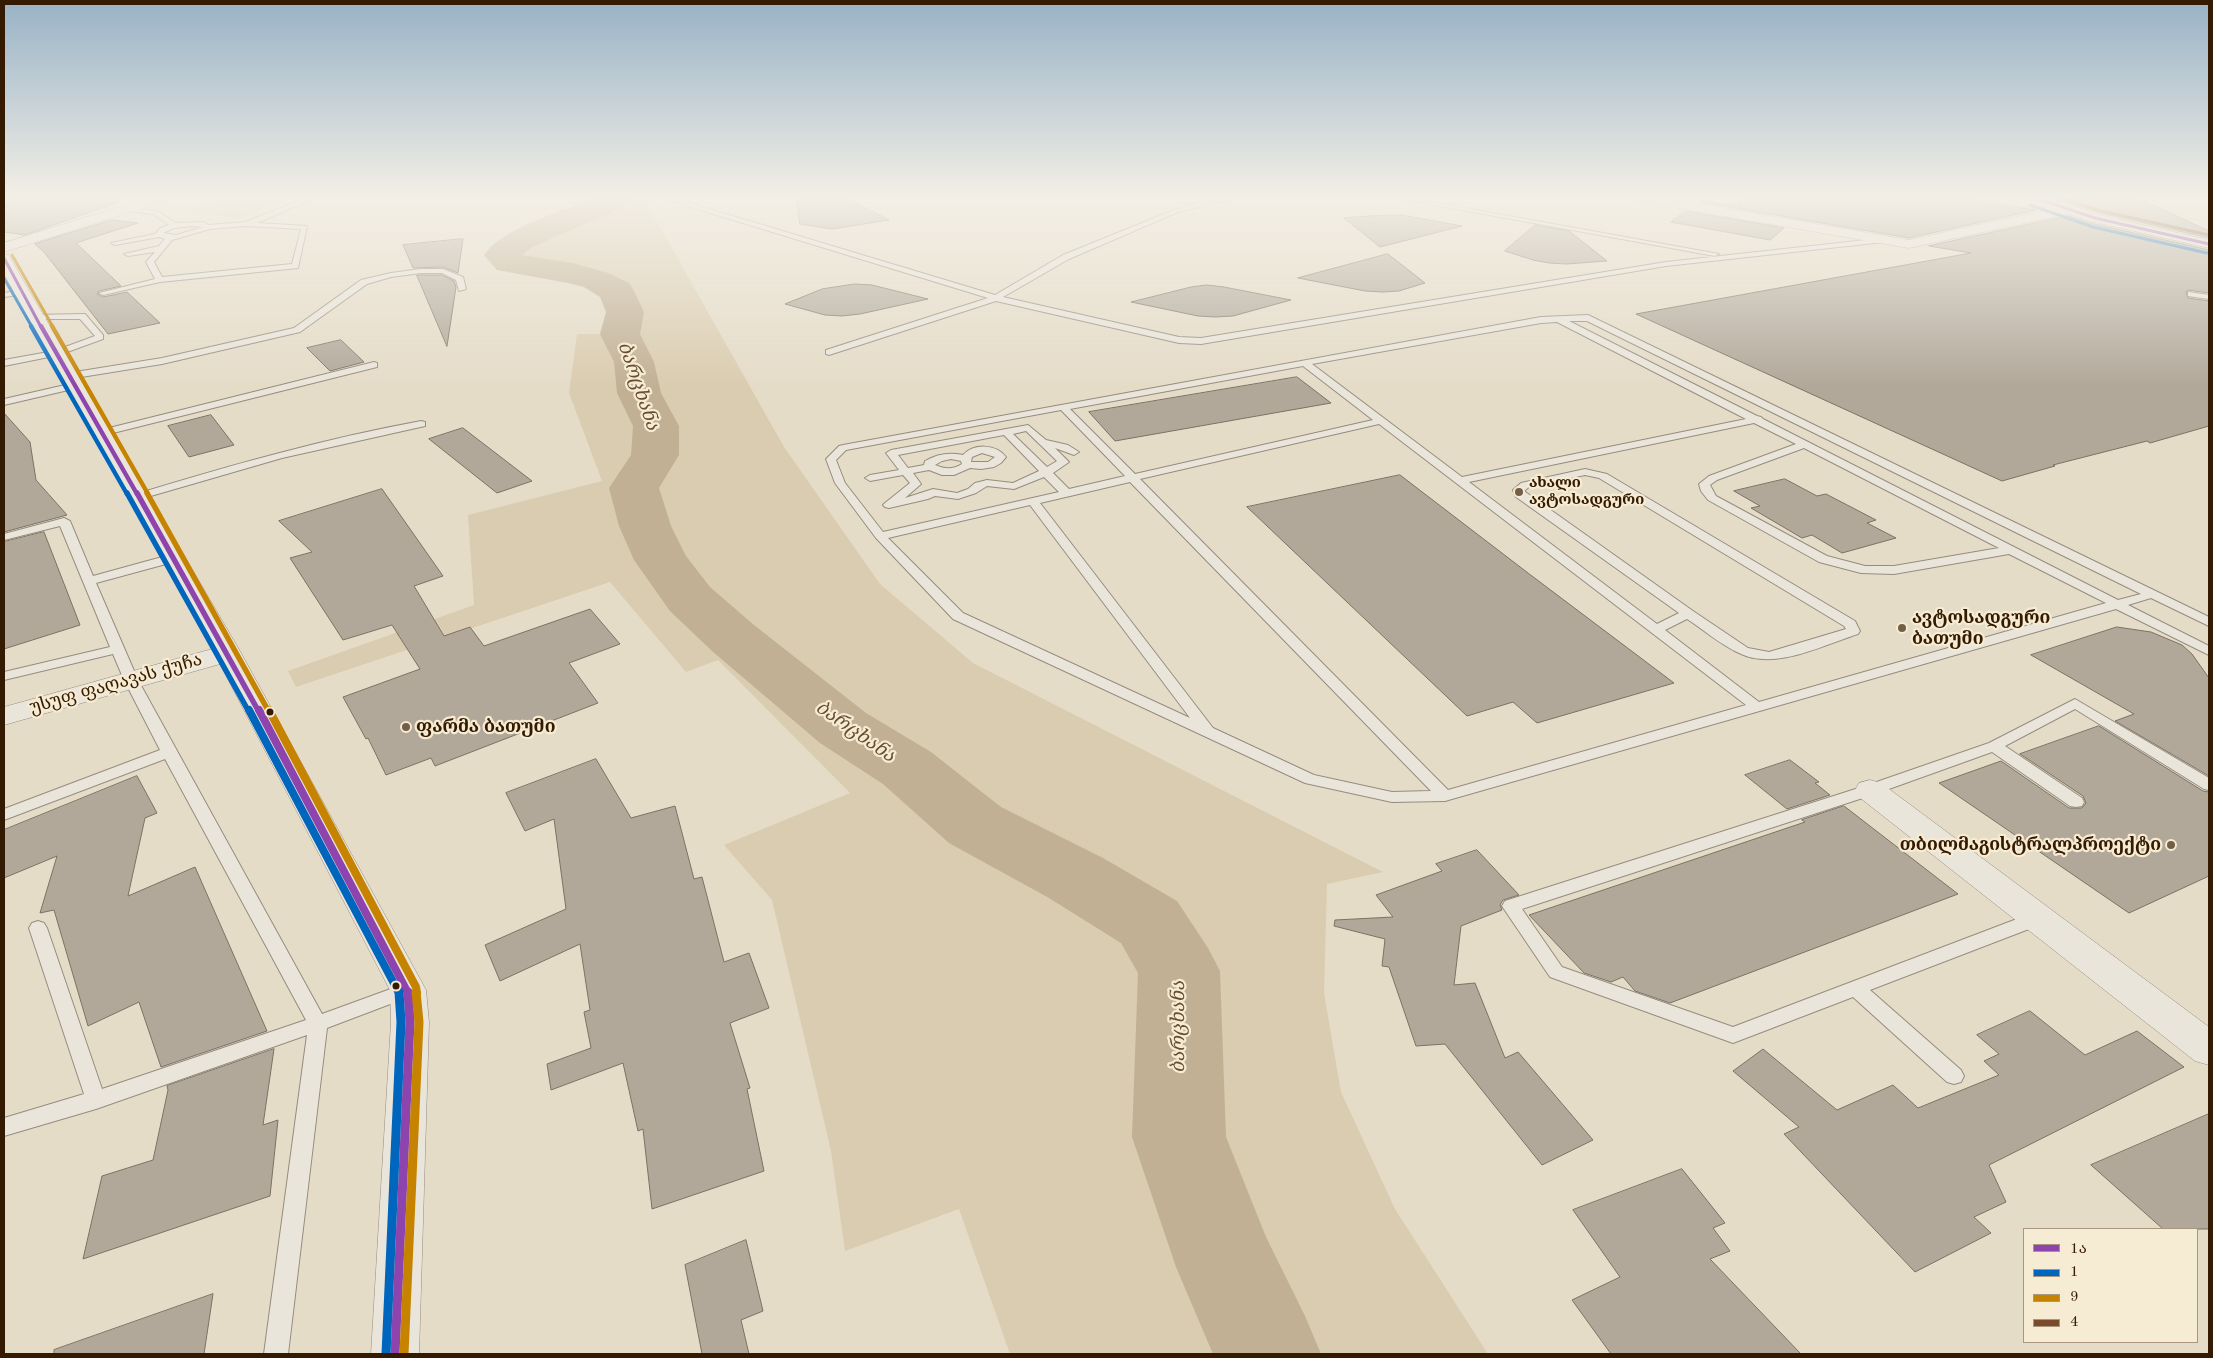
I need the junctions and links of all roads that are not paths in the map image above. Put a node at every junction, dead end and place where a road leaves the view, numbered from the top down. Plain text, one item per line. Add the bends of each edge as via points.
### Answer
1 (151, 260) edge
2 (296, 260) edge
3 (872, 260) edge
4 (1060, 260) edge
5 (1699, 260) edge
6 (5, 267) edge
7 (160, 280) junction
8 (462, 289) dead end
9 (103, 293) dead end
10 (13, 294) edge
11 (2191, 294) dead end
12 (2209, 297) edge
13 (996, 298) junction
14 (36, 317) junction
15 (1557, 319) junction
16 (829, 352) dead end
17 (56, 353) junction
18 (4, 363) edge
19 (1305, 363) junction
20 (374, 364) dead end
21 (72, 381) junction
22 (4, 402) edge
23 (1063, 407) junction
24 (1784, 414) junction
25 (1755, 420) junction
26 (1381, 421) junction
27 (421, 424) dead end
28 (101, 433) junction
29 (1007, 433) junction
30 (1042, 442) junction
31 (1804, 445) junction
32 (1074, 452) dead end
33 (930, 467) junction
34 (906, 471) junction
35 (1046, 472) junction
36 (1131, 476) junction
37 (870, 478) dead end
38 (1460, 481) junction
39 (1066, 493) junction
40 (138, 497) junction
41 (1033, 501) junction
42 (880, 536) junction
43 (4, 537) edge
44 (2010, 550) junction
45 (173, 558) junction
46 (89, 581) junction
47 (2153, 594) junction
48 (2118, 604) junction
49 (1688, 614) junction
50 (2209, 622) edge
51 (1655, 630) junction
52 (118, 649) junction
53 (2209, 651) edge
54 (228, 653) junction
55 (4, 676) edge
56 (131, 680) junction
57 (1757, 707) junction
58 (4, 716) edge
59 (1209, 732) junction
60 (1994, 746) junction
61 (168, 752) junction
62 (2209, 785) edge
63 (1870, 790) junction
64 (1445, 796) junction
65 (2076, 802) dead end
66 (4, 815) edge
67 (2036, 919) junction
68 (38, 928) dead end
69 (1856, 989) junction
70 (408, 990) junction
71 (318, 1024) junction
72 (2209, 1049) edge
73 (1954, 1076) dead end
74 (96, 1100) junction
75 (4, 1127) edge
76 (276, 1354) edge
77 (395, 1354) edge

1 - 7 lane
2 - 7 lane via 295,266
3 - 13 lane
4 - 13 lane
5 - 13 lane via 1201,342
6 - 10 street
7 - 9 lane
8 - 21 lane via 460,278 444,271 391,275 364,282 297,330
10 - 14 street
11 - 12 lane
13 - 16 lane
14 - 17 street
14 - 17 lane via 82,316 100,337
15 - 19 lane
15 - 24 lane via 1588,318
15 - 25 lane
17 - 18 lane
17 - 21 street
19 - 23 lane
19 - 26 lane
20 - 28 lane
21 - 22 lane
21 - 28 street
23 - 36 lane
23 - 42 lane via 843,448 831,459 840,483
24 - 25 lane
24 - 47 lane
25 - 31 lane
25 - 38 lane
26 - 36 lane
26 - 38 lane
27 - 40 lane via 353,436
28 - 40 street
29 - 30 lane via 1028,428
29 - 34 lane via 891,453
29 - 35 lane
30 - 32 lane
30 - 35 lane via 1064,462
31 - 44 lane
31 - 44 lane via 1713,478 1704,484 1706,491 1712,498 1823,559 1865,570 1882,572
33 - 33 lane via 954,472 966,467 966,461 946,456 929,463
33 - 34 lane
34 - 35 lane via 916,484 889,505 933,492 958,496 987,483 1014,486
34 - 37 lane
35 - 39 lane
36 - 39 lane
36 - 64 lane
38 - 51 lane
39 - 41 lane
40 - 45 street
41 - 42 lane
41 - 59 lane
42 - 59 lane via 958,616
43 - 46 lane via 64,521
44 - 48 lane
45 - 46 lane
45 - 54 street
46 - 52 lane
47 - 48 lane
47 - 50 lane
48 - 53 lane
48 - 57 lane
49 - 49 lane via 1744,651 1769,656 1853,631 1850,624 1603,476 1585,472 1526,485 1518,490 1520,495
49 - 51 lane
51 - 57 lane
52 - 55 lane
52 - 56 lane
54 - 56 street, უსუფ ფაღავას ქუჩა
54 - 70 street
56 - 58 street, უსუფ ფაღავას ქუჩა
56 - 61 lane
57 - 64 lane
59 - 64 lane via 1310,779 1392,797
60 - 62 lane via 2075,703
60 - 63 lane
60 - 65 lane
61 - 66 lane
61 - 71 lane
63 - 67 street
63 - 69 lane via 1511,906 1556,972 1733,1035
67 - 69 lane
67 - 72 street
68 - 74 lane
69 - 73 lane
70 - 71 lane
70 - 77 street via 410,1022
71 - 74 lane
71 - 76 lane
74 - 75 lane

